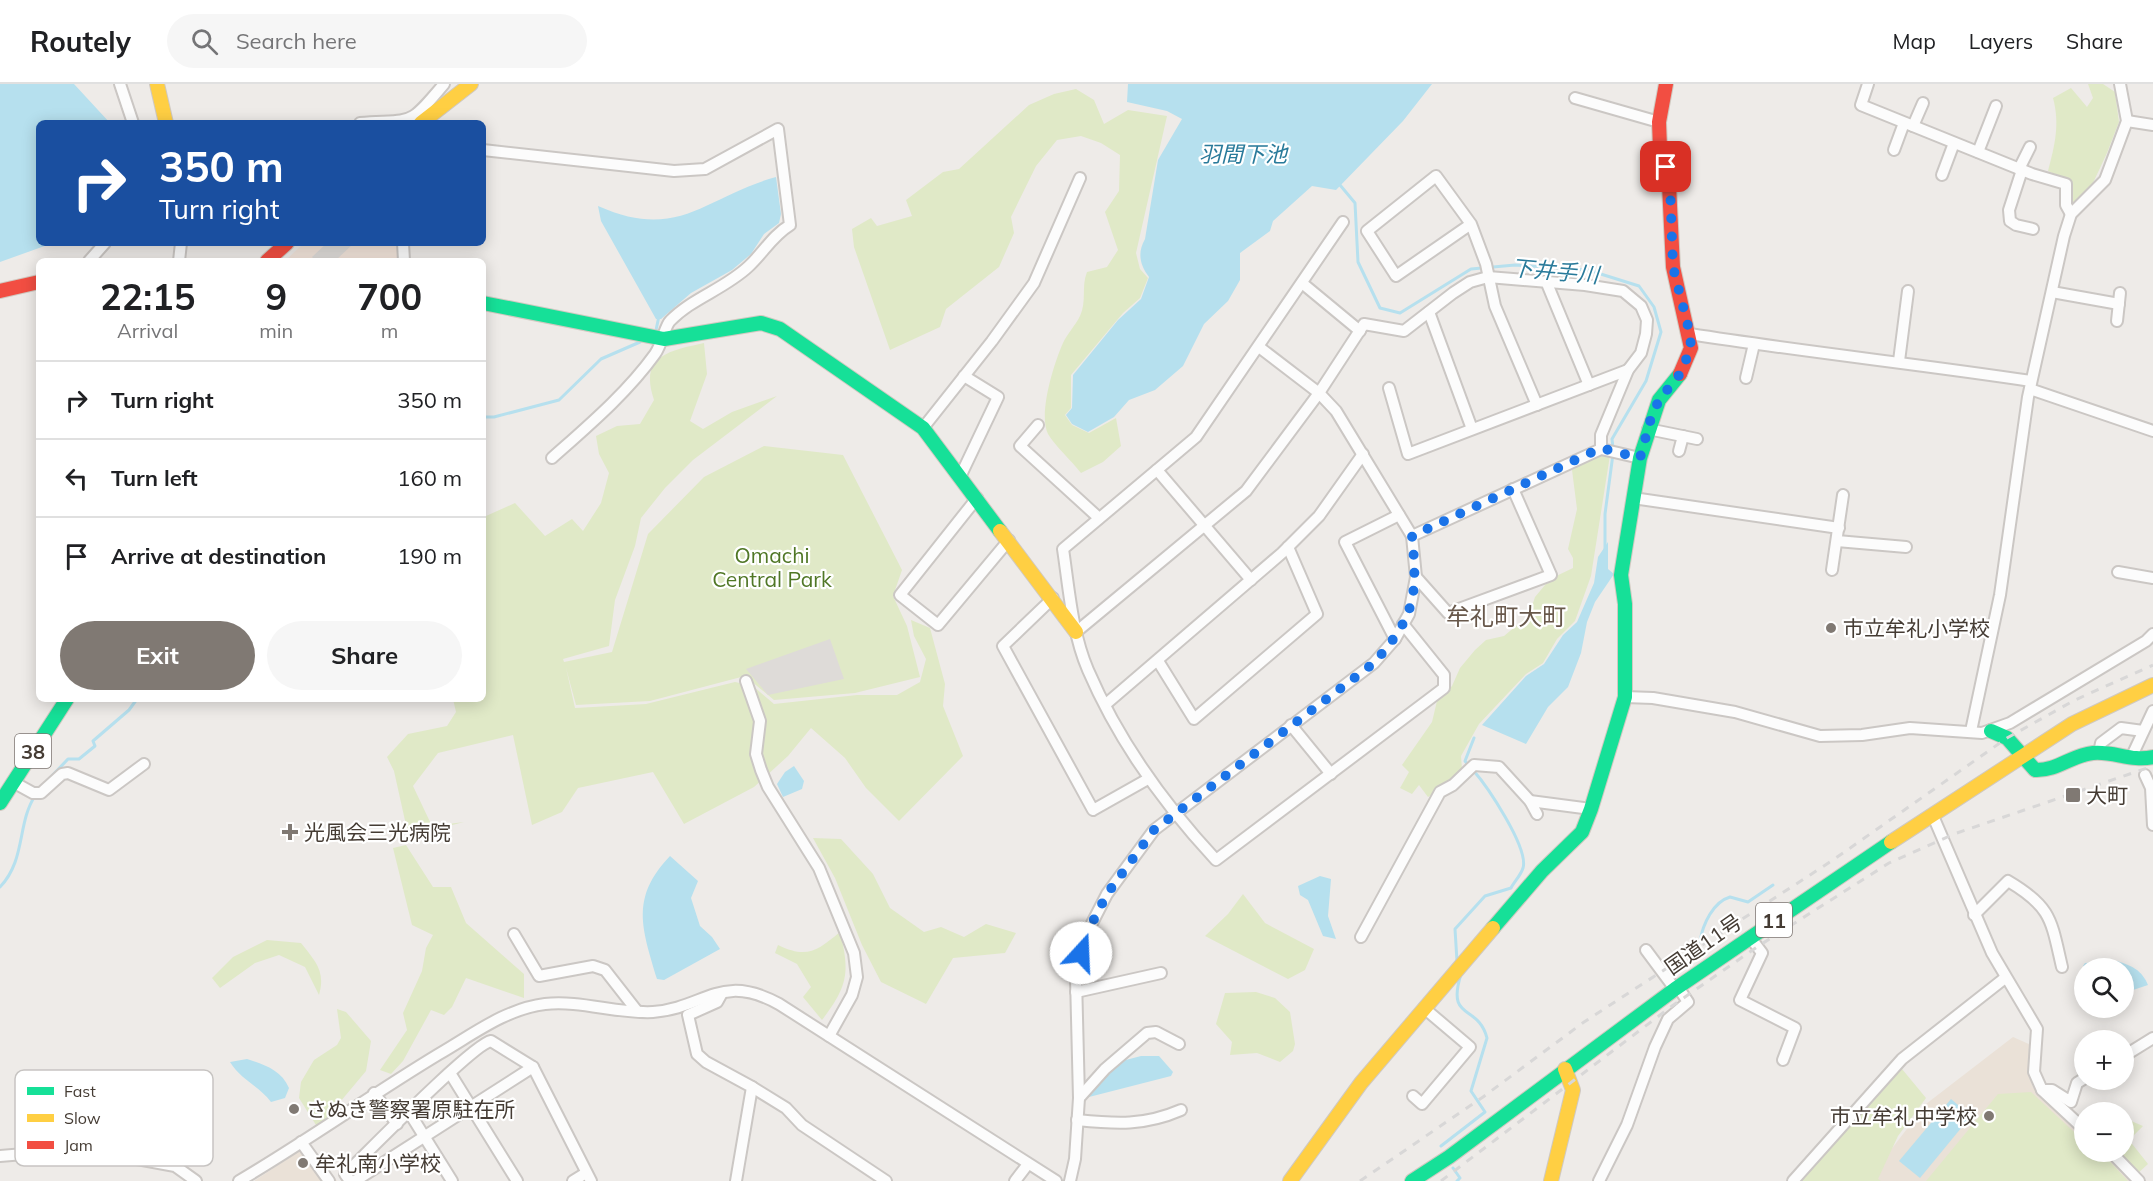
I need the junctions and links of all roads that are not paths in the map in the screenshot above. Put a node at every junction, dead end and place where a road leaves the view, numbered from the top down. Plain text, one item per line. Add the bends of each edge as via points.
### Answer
1 (120, 84) edge
2 (157, 84) edge
3 (444, 84) edge
4 (471, 84) edge
5 (1665, 84) edge
6 (1868, 84) edge
7 (2120, 84) edge
8 (1575, 98) dead end
9 (1923, 103) dead end
10 (1996, 106) dead end
11 (132, 120) edge
12 (165, 120) edge
13 (417, 120) edge
14 (419, 120) edge
15 (2127, 121) junction
16 (1659, 122) junction
17 (1909, 124) junction
18 (2153, 125) edge
19 (1954, 142) junction
20 (2030, 147) dead end
21 (486, 150) edge
22 (1894, 150) dead end
23 (1977, 152) junction
24 (2021, 169) junction
25 (1942, 175) dead end
26 (1080, 178) dead end
27 (2071, 214) junction
28 (1343, 222) dead end
29 (1471, 224) junction
30 (2032, 229) dead end
31 (102, 246) edge
32 (284, 246) edge
33 (92, 258) edge
34 (270, 258) edge
35 (1487, 271) junction
36 (1546, 281) junction
37 (36, 283) edge
38 (1302, 284) junction
39 (0, 291) edge
40 (1908, 291) dead end
41 (2052, 292) junction
42 (486, 304) edge
43 (1429, 312) junction
44 (2117, 321) dead end
45 (1360, 331) junction
46 (1690, 334) junction
47 (664, 339) junction
48 (1754, 344) junction
49 (1259, 347) junction
50 (1899, 362) junction
51 (1628, 370) junction
52 (964, 376) junction
53 (1746, 378) dead end
54 (1589, 385) junction
55 (2031, 385) junction
56 (1389, 388) dead end
57 (1318, 393) junction
58 (1538, 405) junction
59 (1038, 425) dead end
60 (922, 428) junction
61 (1472, 429) junction
62 (1648, 429) junction
63 (2153, 431) edge
64 (1683, 436) junction
65 (1697, 439) dead end
66 (1604, 449) junction
67 (1679, 451) dead end
68 (1364, 454) junction
69 (552, 458) dead end
70 (1640, 458) junction
71 (1157, 470) junction
72 (960, 477) junction
73 (1513, 489) junction
74 (1842, 495) dead end
75 (977, 498) junction
76 (1634, 498) junction
77 (1398, 515) junction
78 (1099, 519) junction
79 (1205, 525) junction
80 (1839, 528) junction
81 (1412, 536) junction
82 (1009, 540) junction
83 (1837, 541) junction
84 (1906, 547) dead end
85 (1288, 548) junction
86 (1833, 570) dead end
87 (2118, 572) dead end
88 (1416, 578) junction
89 (2153, 578) edge
90 (1251, 580) junction
91 (1053, 598) junction
92 (1403, 624) junction
93 (1076, 632) junction
94 (2153, 634) edge
95 (1395, 639) junction
96 (1158, 661) junction
97 (746, 681) dead end
98 (2153, 685) edge
99 (1625, 697) junction
100 (65, 702) edge
101 (1106, 704) junction
102 (2153, 711) edge
103 (1291, 725) junction
104 (1971, 731) junction
105 (1991, 731) junction
106 (2144, 731) junction
107 (2099, 753) junction
108 (2021, 756) junction
109 (2153, 757) edge
110 (2131, 758) junction
111 (144, 764) dead end
112 (1330, 774) junction
113 (2145, 775) dead end
114 (1148, 779) junction
115 (13, 782) junction
116 (2, 797) edge
117 (1530, 801) junction
118 (1591, 809) junction
119 (1173, 814) junction
120 (1537, 814) dead end
121 (1933, 816) junction
122 (2153, 825) edge
123 (1974, 915) junction
124 (514, 934) dead end
125 (1361, 937) dead end
126 (1750, 937) junction
127 (1646, 950) dead end
128 (2062, 967) dead end
129 (1161, 973) dead end
130 (2005, 978) junction
131 (1677, 988) junction
132 (1076, 992) junction
133 (722, 993) junction
134 (1424, 1008) junction
135 (637, 1011) junction
136 (829, 1036) junction
137 (2153, 1038) edge
138 (1179, 1044) dead end
139 (2134, 1050) edge
140 (1782, 1060) dead end
141 (533, 1067) junction
142 (1565, 1069) junction
143 (450, 1073) junction
144 (752, 1087) junction
145 (2042, 1090) junction
146 (2075, 1090) edge
147 (374, 1093) junction
148 (1413, 1096) dead end
149 (1079, 1098) junction
150 (471, 1107) junction
151 (1181, 1110) dead end
152 (409, 1112) junction
153 (1077, 1120) junction
154 (2074, 1120) edge
155 (397, 1124) junction
156 (424, 1137) junction
157 (301, 1142) junction
158 (15, 1155) edge
159 (0, 1156) edge
160 (2121, 1162) edge
161 (1028, 1164) junction
162 (175, 1166) edge
163 (589, 1177) edge
164 (196, 1181) edge
165 (239, 1181) edge
166 (329, 1181) edge
167 (350, 1181) edge
168 (355, 1181) edge
169 (452, 1181) edge
170 (517, 1181) edge
171 (573, 1181) edge
172 (736, 1181) edge
173 (886, 1181) edge
174 (1015, 1181) edge
175 (1056, 1181) edge
176 (1070, 1181) edge
177 (1290, 1181) edge
178 (1412, 1181) edge
179 (1551, 1181) edge
180 (1599, 1181) edge
181 (1793, 1181) edge
182 (2139, 1181) edge

1 - 11 street
2 - 12 main road
3 - 13 street
4 - 14 main road
5 - 16 main road
6 - 17 street via 1861,105
7 - 15 street
8 - 16 street
9 - 17 street
10 - 23 street
15 - 18 street
15 - 27 street via 2105,180
16 - 46 main road via 1660,148 1670,185 1673,267
17 - 19 street
17 - 22 street
19 - 23 street
19 - 25 street
20 - 24 street
21 - 47 street via 674,171 705,169 778,129 790,225 775,234 748,267 667,323
23 - 24 street
24 - 27 street via 2066,184 2066,205
24 - 30 street via 2009,210 2010,220
26 - 52 street via 1034,283
27 - 41 street
28 - 38 street
29 - 29 street via 1436,176 1366,231 1396,276
29 - 35 street
31 - 33 street
32 - 34 main road
35 - 36 street
35 - 43 street
35 - 58 street via 1496,306
36 - 51 street via 1623,291 1636,300 1647,320 1646,334 1641,352
36 - 54 street
37 - 39 main road
38 - 45 street
38 - 49 street
40 - 50 street
41 - 44 street via 2119,298
41 - 55 street
42 - 47 main road
43 - 45 street via 1404,331 1364,324
43 - 61 street
45 - 57 street
46 - 48 street
46 - 62 main road via 1691,348 1686,361 1659,400
47 - 60 main road via 761,323 780,329
47 - 69 street via 597,419
48 - 50 street
48 - 53 street
49 - 57 street
49 - 71 street via 1196,437
50 - 55 street
51 - 54 street
51 - 66 street via 1601,435
52 - 60 street
52 - 72 street via 998,397
54 - 58 street
55 - 63 street
55 - 104 street via 2000,595
56 - 61 street via 1408,453
57 - 68 street via 1336,411
57 - 79 street via 1246,491
58 - 61 street
59 - 78 street via 1020,446
60 - 72 main road
62 - 64 street
62 - 70 main road
64 - 65 street
64 - 67 street
66 - 70 street
66 - 73 street
68 - 77 street
68 - 85 street via 1319,516
70 - 76 main road
71 - 78 street
71 - 79 street
72 - 75 main road
73 - 81 street
73 - 88 street via 1551,575 1449,613
74 - 80 street
75 - 82 main road
75 - 82 street via 900,595 938,625
76 - 80 street
76 - 99 main road via 1621,575
77 - 81 street
77 - 95 street via 1345,542
78 - 93 street via 1063,549
79 - 90 street
79 - 93 street
80 - 83 street
81 - 88 street
82 - 91 main road
83 - 84 street
83 - 86 street
85 - 90 street
85 - 96 street via 1317,614 1194,719
87 - 89 street
88 - 92 street via 1409,614
90 - 96 street
91 - 93 main road
91 - 114 street via 1003,646 1093,810
92 - 95 street
92 - 112 street via 1444,675 1444,688
93 - 101 street via 1088,670
94 - 105 street
95 - 103 street via 1374,663
96 - 101 street
97 - 136 street via 760,721 756,754 760,770 819,868 854,953 857,977 852,995
98 - 108 main road, 国道11号 / 11 via 2072,724
99 - 104 street via 1735,712 1820,736 1910,728
99 - 118 main road
100 - 115 main road, 38
101 - 114 street
102 - 106 street
103 - 112 street
103 - 119 street
104 - 105 street
105 - 108 main road via 2007,738
106 - 107 street via 2121,728 2101,743
106 - 110 street
107 - 108 main road via 2040,770
107 - 110 main road
108 - 121 main road, 国道11号 / 11
109 - 110 main road
111 - 115 street via 109,790 68,773 41,794
112 - 119 street via 1216,860
113 - 122 street via 2151,788
114 - 119 street
115 - 116 main road, 38
117 - 118 street
117 - 120 street
117 - 125 street via 1499,767 1471,768 1440,792
118 - 134 main road via 1582,832 1542,871
119 - 132 street via 1129,861 1098,911 1081,953
121 - 123 street
121 - 126 main road, 国道11号 / 11
123 - 128 street via 2008,881 2027,892 2046,912
123 - 130 street
124 - 135 street via 539,976 593,966 605,970
126 - 131 main road, 国道11号 / 11
126 - 140 street via 1762,953 1740,1000 1795,1028
127 - 131 street
129 - 132 street
130 - 145 street via 2037,1029 2034,1072
130 - 181 street via 1902,1059
131 - 142 main road, 国道11号 / 11
131 - 180 street via 1688,1002 1668,1019 1654,1047 1627,1125
132 - 149 street
133 - 135 street via 672,1008
133 - 136 street via 743,990 761,994
133 - 144 street via 717,1002 688,1015 697,1054
134 - 148 street via 1470,1047 1422,1104
134 - 177 main road via 1360,1083
135 - 147 street via 570,1003 525,1008 483,1028
136 - 161 street
137 - 139 street
138 - 149 street via 1156,1032 1147,1033
141 - 143 street via 491,1041
141 - 150 street
141 - 163 street
142 - 178 main road, 国道11号 / 11
142 - 179 main road via 1573,1090
143 - 150 street
143 - 152 street
144 - 172 street
144 - 173 street
145 - 146 street via 2052,1090 2071,1102
145 - 154 street
147 - 155 street
147 - 157 street
149 - 153 street
150 - 156 street
150 - 170 street
151 - 153 street via 1125,1125
152 - 155 street
152 - 156 street
153 - 176 street
155 - 167 street via 345,1174
156 - 168 street
156 - 169 street
157 - 165 street
157 - 166 street
158 - 159 street
160 - 182 street
161 - 174 street
161 - 175 street
162 - 164 street
163 - 171 street

